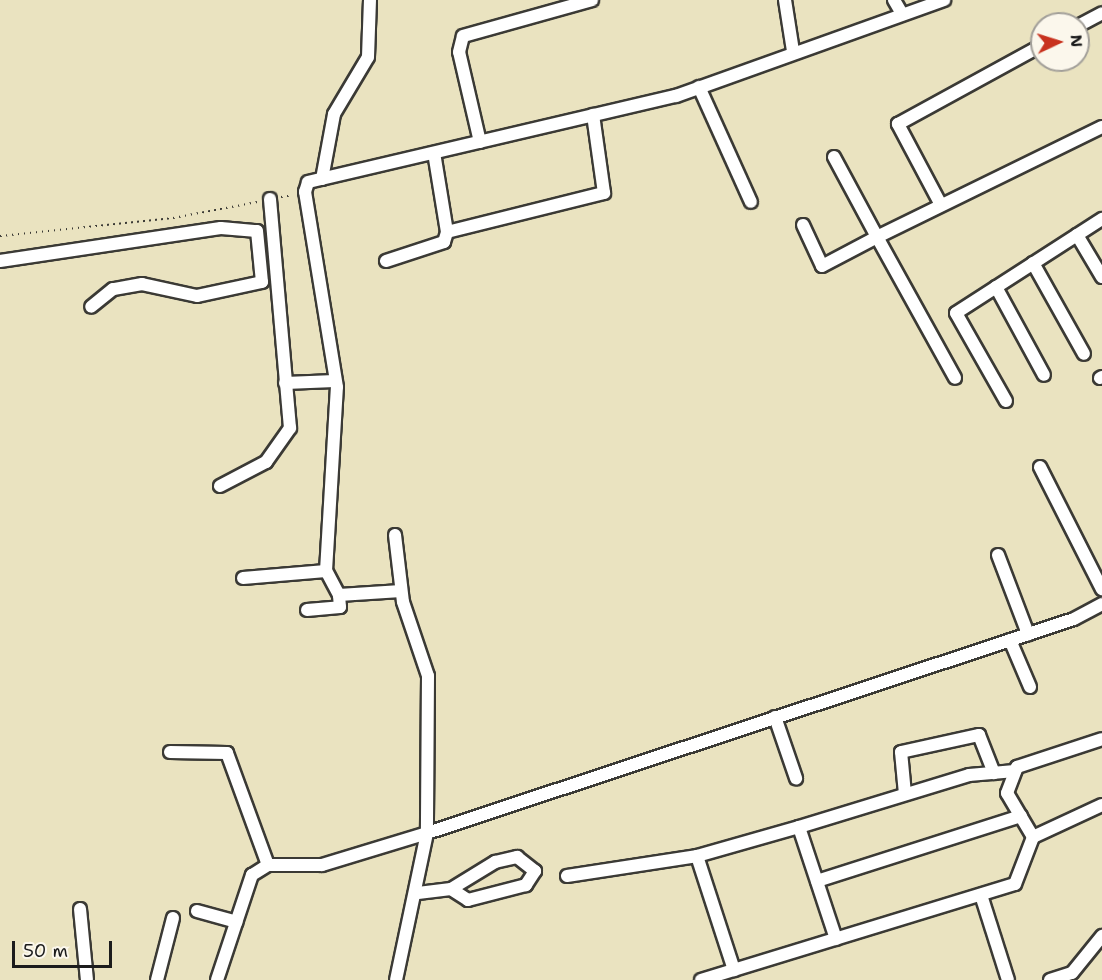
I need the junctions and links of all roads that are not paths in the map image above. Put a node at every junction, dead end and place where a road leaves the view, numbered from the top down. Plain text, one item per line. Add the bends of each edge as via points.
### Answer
1 (370, 0) edge
2 (592, 0) edge
3 (785, 0) edge
4 (894, 0) edge
5 (944, 0) edge
6 (902, 14) junction
7 (793, 51) junction
8 (1030, 52) edge
9 (699, 87) junction
10 (592, 115) junction
11 (1102, 127) edge
12 (480, 142) junction
13 (434, 153) junction
14 (834, 157) dead end
15 (322, 179) junction
16 (270, 199) road end
17 (751, 202) dead end
18 (941, 205) junction
19 (1102, 219) edge
20 (803, 225) dead end
21 (447, 231) junction
22 (1077, 235) junction
23 (877, 237) junction
24 (0, 261) edge
25 (386, 261) dead end
26 (1033, 263) junction
27 (1102, 277) edge
28 (996, 287) junction
29 (90, 307) dead end
30 (1084, 354) dead end
31 (1044, 375) dead end
32 (955, 378) dead end
33 (335, 381) junction
34 (285, 383) junction
35 (1006, 401) dead end
36 (1040, 466) dead end
37 (220, 486) dead end
38 (395, 535) dead end
39 (998, 555) dead end
40 (326, 571) junction
41 (243, 578) dead end
42 (1102, 589) edge
43 (401, 591) junction
44 (339, 594) junction
45 (1102, 604) edge
46 (307, 610) dead end
47 (1028, 634) junction
48 (1010, 640) junction
49 (1030, 687) dead end
50 (775, 717) junction
51 (1102, 739) edge
52 (170, 752) dead end
53 (1015, 771) junction
54 (994, 773) junction
55 (796, 778) dead end
56 (905, 794) junction
57 (1102, 806) edge
58 (1021, 816) junction
59 (799, 826) junction
60 (427, 833) junction
61 (1033, 837) junction
62 (697, 856) junction
63 (268, 866) junction
64 (567, 876) dead end
65 (817, 880) junction
66 (451, 889) junction
67 (418, 893) junction
68 (981, 895) junction
69 (80, 909) dead end
70 (197, 911) dead end
71 (173, 918) dead end
72 (237, 922) junction
73 (1102, 936) edge
74 (836, 939) junction
75 (734, 970) junction
76 (1073, 976) edge
77 (87, 980) edge
78 (157, 980) edge
79 (217, 980) edge
80 (396, 980) edge
81 (701, 980) edge
82 (1008, 980) edge
83 (1050, 980) edge

1 - 15 street via 368,57 334,114
2 - 12 street via 463,36 459,52
3 - 7 street
4 - 6 street
5 - 6 street
6 - 7 street
7 - 9 street
8 - 18 street via 898,124
9 - 10 street
9 - 17 street
10 - 12 street
10 - 21 street via 604,193
11 - 18 street
12 - 13 street
13 - 15 street
13 - 21 street
14 - 23 street
15 - 33 street via 308,183 305,192
16 - 34 street
18 - 23 street
19 - 22 street
20 - 23 street via 822,266
21 - 25 street via 444,242
22 - 26 street
22 - 27 street
23 - 32 street
24 - 29 street via 210,229 257,231 262,282 197,296 141,284 113,290
26 - 28 street
26 - 30 street
28 - 31 street
28 - 35 street via 956,312
33 - 34 street
33 - 40 street
34 - 37 street via 290,428 266,462
36 - 42 street
38 - 43 street
39 - 47 street
40 - 41 street
40 - 44 street
43 - 44 street
43 - 60 street via 428,676
44 - 46 street via 340,607
45 - 47 street
47 - 48 street
48 - 49 street
48 - 50 street
50 - 55 street
50 - 60 street
51 - 53 street
52 - 63 street via 227,753
53 - 54 street
53 - 58 street via 1007,793
54 - 56 street
54 - 56 street via 979,735 901,752
56 - 59 street
57 - 61 street
58 - 61 street
58 - 65 street
59 - 62 street
59 - 65 street
60 - 63 street via 322,865
60 - 67 street
61 - 68 street via 1015,884
62 - 64 street
62 - 75 street
63 - 72 street via 252,875
65 - 74 street
66 - 66 street via 495,862 517,857 535,871 525,885 468,900
66 - 67 street
67 - 80 street
68 - 74 street
68 - 82 street
69 - 77 street
70 - 72 street
71 - 78 street
72 - 79 street
73 - 76 street
74 - 75 street
75 - 81 street
76 - 83 street

